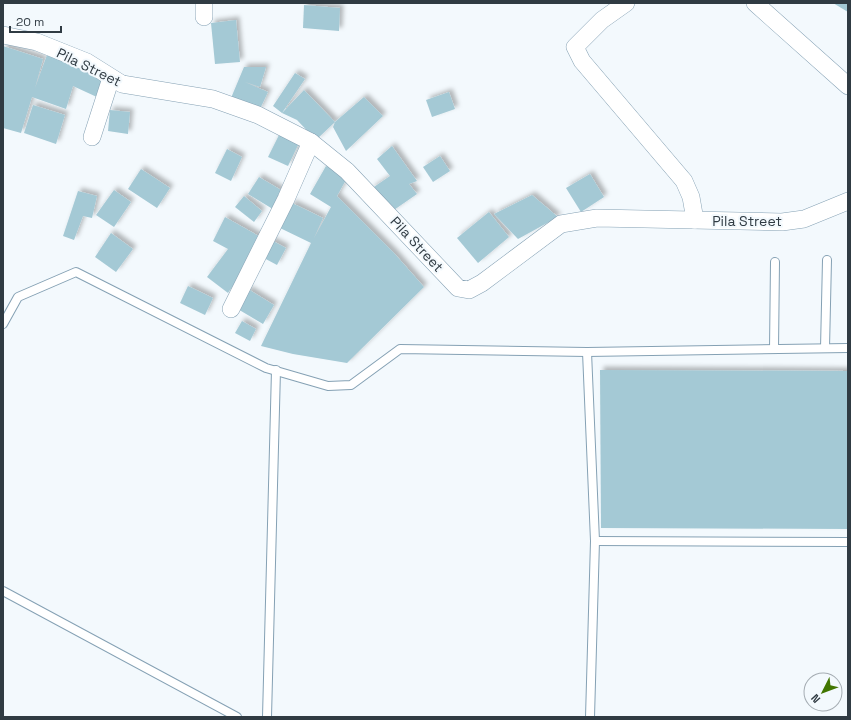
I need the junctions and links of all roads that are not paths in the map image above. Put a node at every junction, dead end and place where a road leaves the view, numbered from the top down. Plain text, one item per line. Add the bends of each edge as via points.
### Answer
1 (626, 3) edge
2 (755, 3) edge
3 (3, 35) edge
4 (111, 78) junction
5 (848, 86) edge
6 (92, 137) dead end
7 (311, 142) junction
8 (848, 201) edge
9 (695, 220) junction
10 (827, 260) dead end
11 (775, 262) dead end
12 (231, 309) dead end
13 (3, 324) edge
14 (825, 348) junction
15 (848, 348) edge
16 (774, 349) junction
17 (587, 352) junction
18 (276, 370) junction
19 (595, 540) junction
20 (848, 542) edge
21 (3, 591) edge
22 (237, 717) edge
23 (267, 717) edge
24 (590, 717) edge

1 - 9 street via 602,20 575,47 582,60 684,181 691,197
2 - 5 street
3 - 4 street, Pila Street via 44,45 87,62
4 - 6 street
4 - 7 street, Pila Street via 122,84 213,99 258,114
7 - 9 street, Pila Street via 348,171 458,288 469,290 482,283 561,224 597,218
7 - 12 street
8 - 9 street, Pila Street via 804,219 782,222
10 - 14 lane
11 - 16 lane
13 - 18 lane via 18,297 76,272 266,368
14 - 15 lane
14 - 16 lane
16 - 17 lane
17 - 18 lane via 400,349 351,385 328,386
17 - 19 lane
18 - 23 lane
19 - 20 lane
19 - 24 lane
21 - 22 lane

